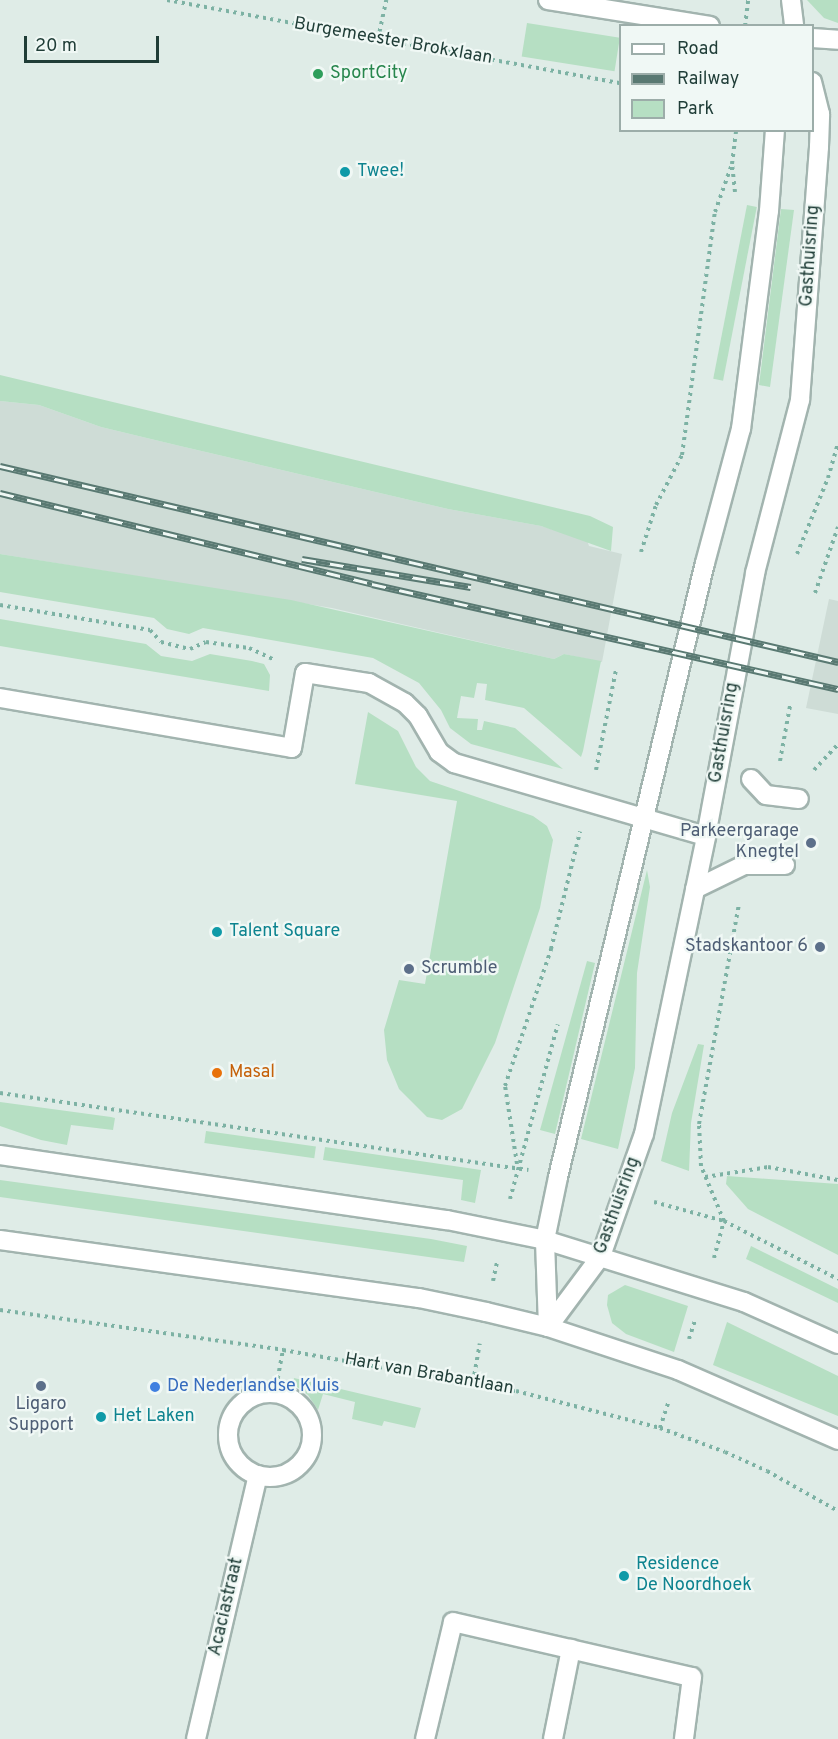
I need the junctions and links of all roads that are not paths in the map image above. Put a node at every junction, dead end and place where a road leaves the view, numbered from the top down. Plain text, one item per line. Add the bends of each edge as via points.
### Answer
1 (548, 0) edge
2 (791, 0) edge
3 (698, 24) edge
4 (794, 24) edge
5 (814, 38) edge
6 (838, 40) edge
7 (814, 85) edge
8 (824, 113) edge
9 (774, 132) edge
10 (0, 698) edge
11 (751, 779) dead end
12 (799, 799) dead end
13 (644, 819) junction
14 (706, 836) junction
15 (785, 865) dead end
16 (694, 889) junction
17 (0, 1155) edge
18 (0, 1240) edge
19 (545, 1240) junction
20 (602, 1256) junction
21 (548, 1327) junction
22 (838, 1344) edge
23 (838, 1440) edge
24 (258, 1475) junction
25 (571, 1649) junction
26 (196, 1739) edge
27 (426, 1739) edge
28 (552, 1739) edge
29 (684, 1739) edge

1 - 3 street
2 - 4 street
5 - 6 street
7 - 8 street, Gasthuisring
8 - 14 street, Gasthuisring via 800,400 754,573
9 - 13 street via 769,211 741,429
10 - 13 street via 292,748 304,673 369,683 390,692 418,716 439,752 454,763
11 - 12 street via 766,795
13 - 14 street
13 - 19 street
14 - 16 street, Gasthuisring
15 - 16 street via 744,865
16 - 20 street, Gasthuisring via 644,1134
17 - 19 street
18 - 21 street via 397,1295
19 - 20 street
19 - 21 street
20 - 21 street, Gasthuisring
20 - 22 street via 789,1319
21 - 23 street via 678,1370
24 - 24 street via 275,1477 291,1472 311,1446 307,1414 297,1402 275,1394 254,1396 241,1404 230,1427 232,1453
24 - 26 street, Acaciastraat
25 - 27 street via 453,1622
25 - 28 street
25 - 29 street via 692,1677

